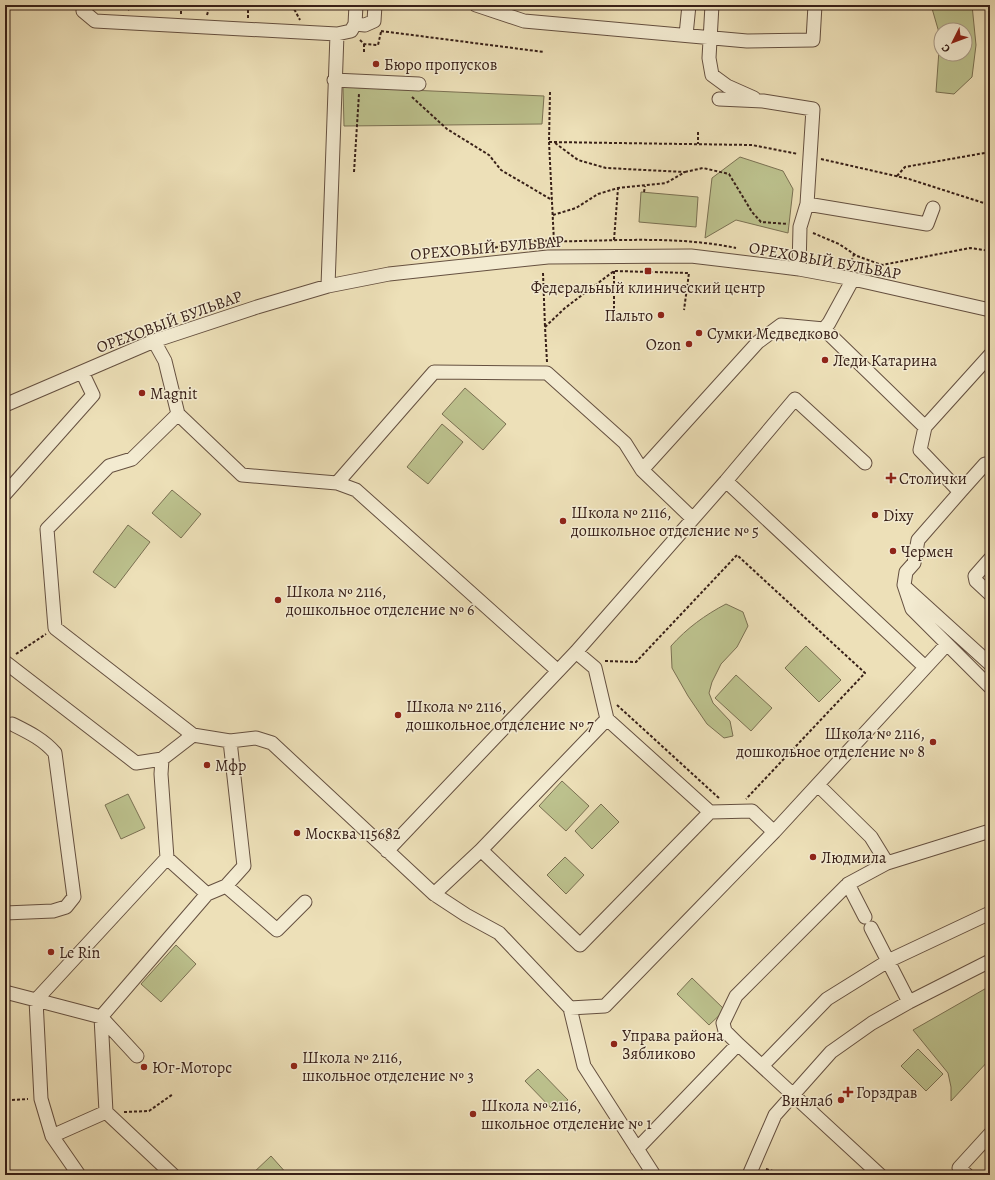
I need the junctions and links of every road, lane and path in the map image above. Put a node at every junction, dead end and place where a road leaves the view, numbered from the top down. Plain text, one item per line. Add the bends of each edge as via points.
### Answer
1 (84, 5) edge
2 (123, 5) edge
3 (210, 5) edge
4 (248, 5) edge
5 (292, 5) edge
6 (356, 5) edge
7 (375, 5) edge
8 (689, 5) edge
9 (712, 5) edge
10 (815, 5) edge
11 (484, 6) edge
12 (128, 8) dead end
13 (205, 20) dead end
14 (248, 22) dead end
15 (302, 24) dead end
16 (355, 24) junction
17 (381, 31) dead end
18 (337, 34) junction
19 (686, 35) junction
20 (710, 37) junction
21 (364, 44) dead end
22 (364, 52) dead end
23 (544, 52) dead end
24 (334, 80) junction
25 (397, 83) junction
26 (419, 84) dead end
27 (353, 92) dead end
28 (550, 92) dead end
29 (719, 99) dead end
30 (763, 102) junction
31 (698, 132) dead end
32 (548, 142) junction
33 (555, 143) junction
34 (698, 144) junction
35 (990, 152) edge
36 (811, 156) junction
37 (354, 172) dead end
38 (685, 172) junction
39 (896, 176) junction
40 (644, 186) junction
41 (618, 188) junction
42 (644, 192) dead end
43 (552, 200) junction
44 (807, 204) junction
45 (990, 205) edge
46 (932, 208) dead end
47 (553, 215) junction
48 (800, 227) junction
49 (554, 242) junction
50 (486, 250) dead end
51 (990, 251) edge
52 (854, 254) junction
53 (799, 269) junction
54 (614, 271) junction
55 (543, 273) dead end
56 (851, 274) junction
57 (328, 286) junction
58 (614, 309) dead end
59 (684, 310) dead end
60 (990, 310) edge
61 (545, 327) junction
62 (824, 329) junction
63 (154, 341) junction
64 (990, 355) edge
65 (82, 372) junction
66 (547, 373) junction
67 (5, 405) edge
68 (178, 414) junction
69 (925, 427) junction
70 (865, 463) dead end
71 (990, 463) edge
72 (642, 470) junction
73 (726, 480) junction
74 (338, 483) junction
75 (960, 492) junction
76 (5, 494) edge
77 (692, 518) junction
78 (990, 559) edge
79 (904, 586) junction
80 (990, 594) edge
81 (56, 628) junction
82 (947, 644) junction
83 (576, 652) junction
84 (8, 660) edge
85 (586, 660) junction
86 (990, 664) edge
87 (925, 667) junction
88 (558, 671) junction
89 (990, 687) edge
90 (600, 689) junction
91 (5, 697) edge
92 (607, 719) junction
93 (12, 724) joint
94 (193, 735) junction
95 (230, 741) junction
96 (162, 759) junction
97 (818, 785) junction
98 (710, 812) junction
99 (734, 812) junction
100 (990, 830) edge
101 (774, 832) junction
102 (481, 850) junction
103 (388, 851) junction
104 (167, 858) junction
105 (887, 863) junction
106 (848, 884) junction
107 (226, 886) junction
108 (207, 894) junction
109 (434, 894) junction
110 (305, 902) dead end
111 (5, 913) edge
112 (990, 913) edge
113 (888, 961) junction
114 (990, 961) edge
115 (5, 992) edge
116 (36, 1000) junction
117 (909, 1002) junction
118 (570, 1008) junction
119 (102, 1017) junction
120 (738, 1044) junction
121 (137, 1056) dead end
122 (762, 1066) junction
123 (173, 1094) dead end
124 (792, 1095) junction
125 (41, 1099) junction
126 (12, 1100) dead end
127 (106, 1112) junction
128 (990, 1134) edge
129 (52, 1136) junction
130 (637, 1149) junction
131 (79, 1175) edge
132 (173, 1175) edge
133 (654, 1175) edge
134 (749, 1175) edge
135 (880, 1175) edge
136 (967, 1175) edge

1 - 18 street via 83,11 95,21
2 - 12 path
3 - 13 path
4 - 14 path
5 - 15 path
6 - 16 street
7 - 16 street via 374,21 365,25
8 - 19 street
9 - 20 street
10 - 20 street via 813,40 747,41
11 - 19 street via 524,21
16 - 18 street via 351,31
17 - 23 path
18 - 24 street
19 - 20 street
20 - 30 street via 712,75 727,86
21 - 22 path
24 - 25 street
24 - 57 street via 334,151
25 - 26 street
25 - 43 path via 447,129 488,155 501,170
27 - 37 path via 359,92
28 - 32 path
29 - 30 street
30 - 36 street via 813,109
31 - 34 path
32 - 33 path
32 - 43 path
33 - 34 path
33 - 38 path via 578,160 606,168
34 - 36 path via 752,145
35 - 39 path via 905,167
36 - 39 path
36 - 44 street
38 - 40 path via 666,183
38 - 48 path via 703,168 729,174 761,222
39 - 45 path
40 - 41 path
40 - 42 path
41 - 47 path via 598,194 576,208
41 - 49 path via 614,240
43 - 47 path
44 - 46 street via 927,224
44 - 48 street
47 - 49 path
48 - 52 path
48 - 53 street
49 - 50 path via 530,241
51 - 52 path via 970,248 882,265
52 - 56 path
53 - 56 street, ОРЕХОВЫЙ БУЛЬВАР
53 - 57 street, ОРЕХОВЫЙ БУЛЬВАР via 691,256 548,257 389,274
54 - 58 path
54 - 59 path via 689,273
54 - 61 path via 565,308
55 - 61 path
56 - 60 street, ОРЕХОВЫЙ БУЛЬВАР
56 - 62 street
57 - 63 street, ОРЕХОВЫЙ БУЛЬВАР
61 - 66 path
62 - 69 street
62 - 72 street via 781,326 758,342
63 - 65 street, ОРЕХОВЫЙ БУЛЬВАР
63 - 68 street via 165,361
64 - 69 street
65 - 67 street, ОРЕХОВЫЙ БУЛЬВАР
65 - 76 street via 93,395
66 - 72 street via 625,443
66 - 74 street via 434,372
68 - 74 street via 242,475
68 - 81 street via 132,459 109,466 47,530
69 - 75 street via 920,450
70 - 73 street via 795,399
71 - 75 street via 985,464
72 - 77 street
73 - 77 street
73 - 87 street
74 - 88 street via 356,490
75 - 79 street via 918,540 914,563 906,572
77 - 83 street
78 - 80 street via 975,576 976,581
79 - 82 street via 912,609
79 - 86 street
81 - 84 path
81 - 94 street
82 - 87 street
82 - 89 street
83 - 85 street
83 - 88 street
84 - 96 street via 136,763
85 - 90 street via 594,668
85 - 99 path via 636,662 737,554 865,673
87 - 97 street
88 - 103 street
90 - 92 street
90 - 99 path
91 - 93 path
92 - 98 street
92 - 102 street
93 - 111 street via 47,743 55,753 74,897 66,907 53,911
94 - 95 street
94 - 96 street
95 - 103 street via 256,738 272,743
95 - 107 street via 244,866
96 - 104 street
97 - 101 street
97 - 105 street via 871,837
98 - 99 street
98 - 102 street via 580,945
99 - 101 street via 752,811
100 - 105 street
101 - 118 street via 605,1006
102 - 109 street
103 - 109 street
104 - 108 street
104 - 116 street
105 - 106 street
106 - 113 street
106 - 120 street via 736,996 723,1023 725,1031
107 - 108 street
107 - 110 street via 277,930
108 - 119 street
109 - 118 street via 466,916 499,933
112 - 113 street
113 - 117 street
113 - 122 street via 827,999
114 - 117 street
115 - 116 street
116 - 119 street
116 - 125 street
117 - 124 street via 872,1023 831,1052
118 - 130 street via 584,1066
119 - 121 street
119 - 127 street
120 - 122 street
120 - 130 street
122 - 124 street
123 - 127 path via 149,1111
124 - 134 street via 775,1115
124 - 135 street
125 - 126 path
125 - 129 street
127 - 129 street
127 - 132 street
128 - 136 street via 959,1168
129 - 131 street
130 - 133 street

